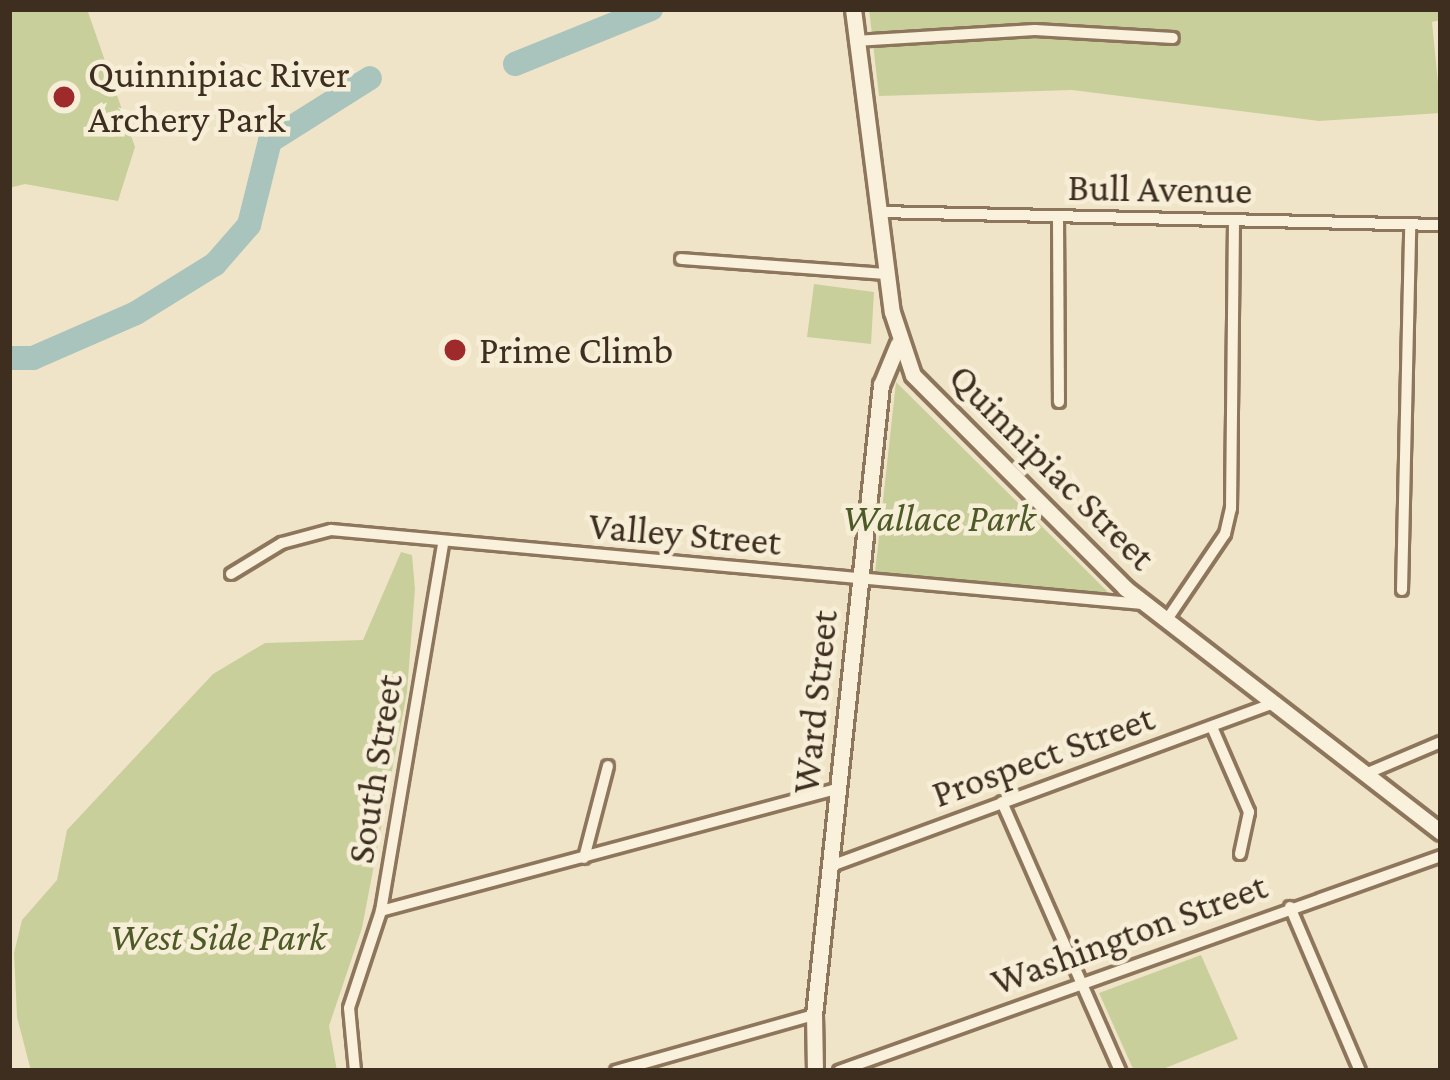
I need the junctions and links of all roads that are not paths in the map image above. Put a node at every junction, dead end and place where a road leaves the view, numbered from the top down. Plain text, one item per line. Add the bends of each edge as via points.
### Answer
1 (853, 9) edge
2 (1173, 38) dead end
3 (855, 41) junction
4 (879, 212) junction
5 (1058, 217) junction
6 (1234, 220) junction
7 (1411, 224) junction
8 (1441, 225) edge
9 (681, 259) dead end
10 (887, 274) junction
11 (898, 344) junction
12 (1059, 402) dead end
13 (442, 543) junction
14 (231, 574) dead end
15 (862, 580) junction
16 (1402, 590) dead end
17 (1143, 604) junction
18 (1166, 621) junction
19 (1276, 702) junction
20 (1212, 727) junction
21 (1441, 742) edge
22 (608, 766) dead end
23 (1368, 773) junction
24 (840, 788) junction
25 (1002, 802) junction
26 (1441, 832) edge
27 (1240, 854) dead end
28 (1441, 856) edge
29 (584, 858) junction
30 (830, 866) junction
31 (1290, 907) junction
32 (381, 911) junction
33 (1083, 984) junction
34 (814, 1015) junction
35 (355, 1071) edge
36 (616, 1071) edge
37 (815, 1071) edge
38 (838, 1071) edge
39 (1120, 1071) edge
40 (1360, 1071) edge

1 - 3 main road, Quinnipiac Street
2 - 3 street via 1035,30
3 - 4 main road, Quinnipiac Street
4 - 5 street, Bull Avenue
4 - 10 main road, Quinnipiac Street
5 - 6 street, Bull Avenue
5 - 12 street
6 - 7 street, Bull Avenue
6 - 18 street via 1231,509 1225,534
7 - 8 street, Bull Avenue
7 - 16 street
9 - 10 street
10 - 11 main road, Quinnipiac Street
11 - 15 main road, Ward Street via 881,386
11 - 17 main road, Quinnipiac Street via 915,379
13 - 14 street, Valley Street via 331,530 282,543
13 - 15 street, Valley Street
13 - 32 street, South Street
15 - 17 street, Valley Street
15 - 24 main road, Ward Street
17 - 18 main road, Quinnipiac Street
18 - 19 main road, Quinnipiac Street
19 - 20 street, Prospect Street
19 - 23 main road, Quinnipiac Street
20 - 25 street, Prospect Street
20 - 27 street via 1249,812
21 - 23 street
22 - 29 street
23 - 26 main road, Quinnipiac Street
24 - 29 street
24 - 30 main road, Ward Street
25 - 30 street, Prospect Street
25 - 33 street
28 - 31 street, Washington Street
29 - 32 street
30 - 34 main road, Ward Street
31 - 33 street, Washington Street
31 - 40 street
32 - 35 street, South Street via 350,1008
33 - 38 street, Washington Street
33 - 39 street
34 - 36 street
34 - 37 main road, Ward Street

